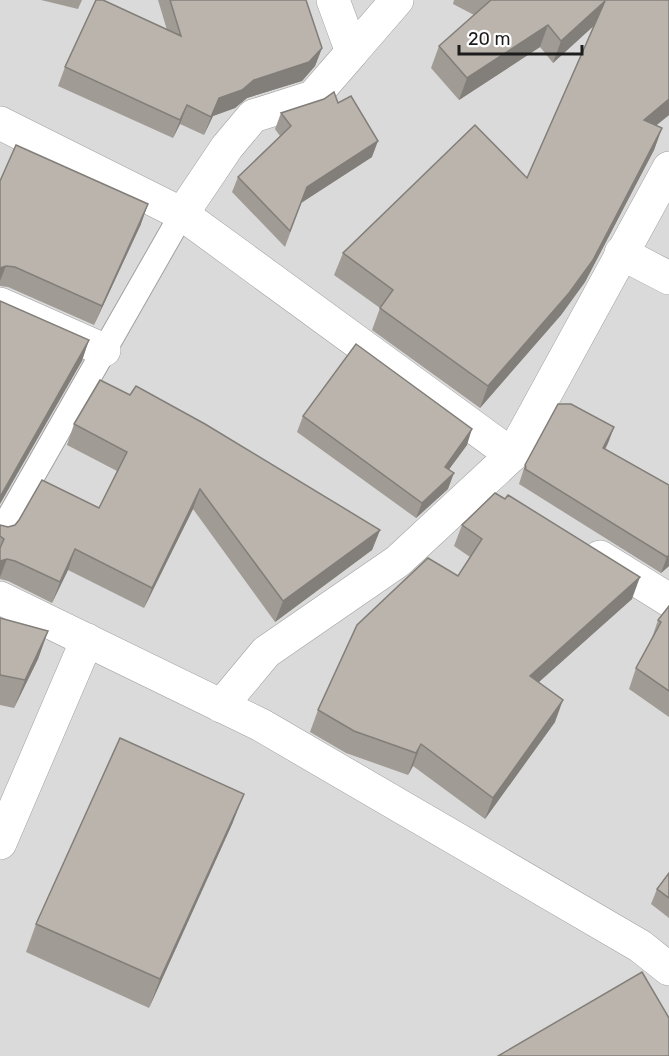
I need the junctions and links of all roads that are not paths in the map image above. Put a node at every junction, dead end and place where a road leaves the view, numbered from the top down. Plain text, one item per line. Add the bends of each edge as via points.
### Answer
1 (333, 0) edge
2 (397, 0) edge
3 (352, 52) junction
4 (0, 123) edge
5 (669, 168) edge
6 (182, 214) junction
7 (621, 253) junction
8 (669, 279) edge
9 (0, 304) edge
10 (104, 350) junction
11 (512, 455) junction
12 (481, 483) junction
13 (511, 502) edge
14 (0, 533) edge
15 (570, 539) edge
16 (0, 598) edge
17 (669, 600) edge
18 (87, 640) junction
19 (221, 706) junction
20 (0, 843) edge
21 (669, 969) edge

1 - 3 street
2 - 3 street
3 - 6 street via 313,97 253,116
4 - 6 street
5 - 7 street
6 - 10 lane
6 - 11 street
7 - 8 street
7 - 11 street
9 - 10 street
10 - 14 lane
11 - 12 street
12 - 13 street
12 - 19 street via 398,561 266,652
15 - 17 street
16 - 18 street
18 - 19 street
18 - 20 street
19 - 21 street via 261,725 640,946

